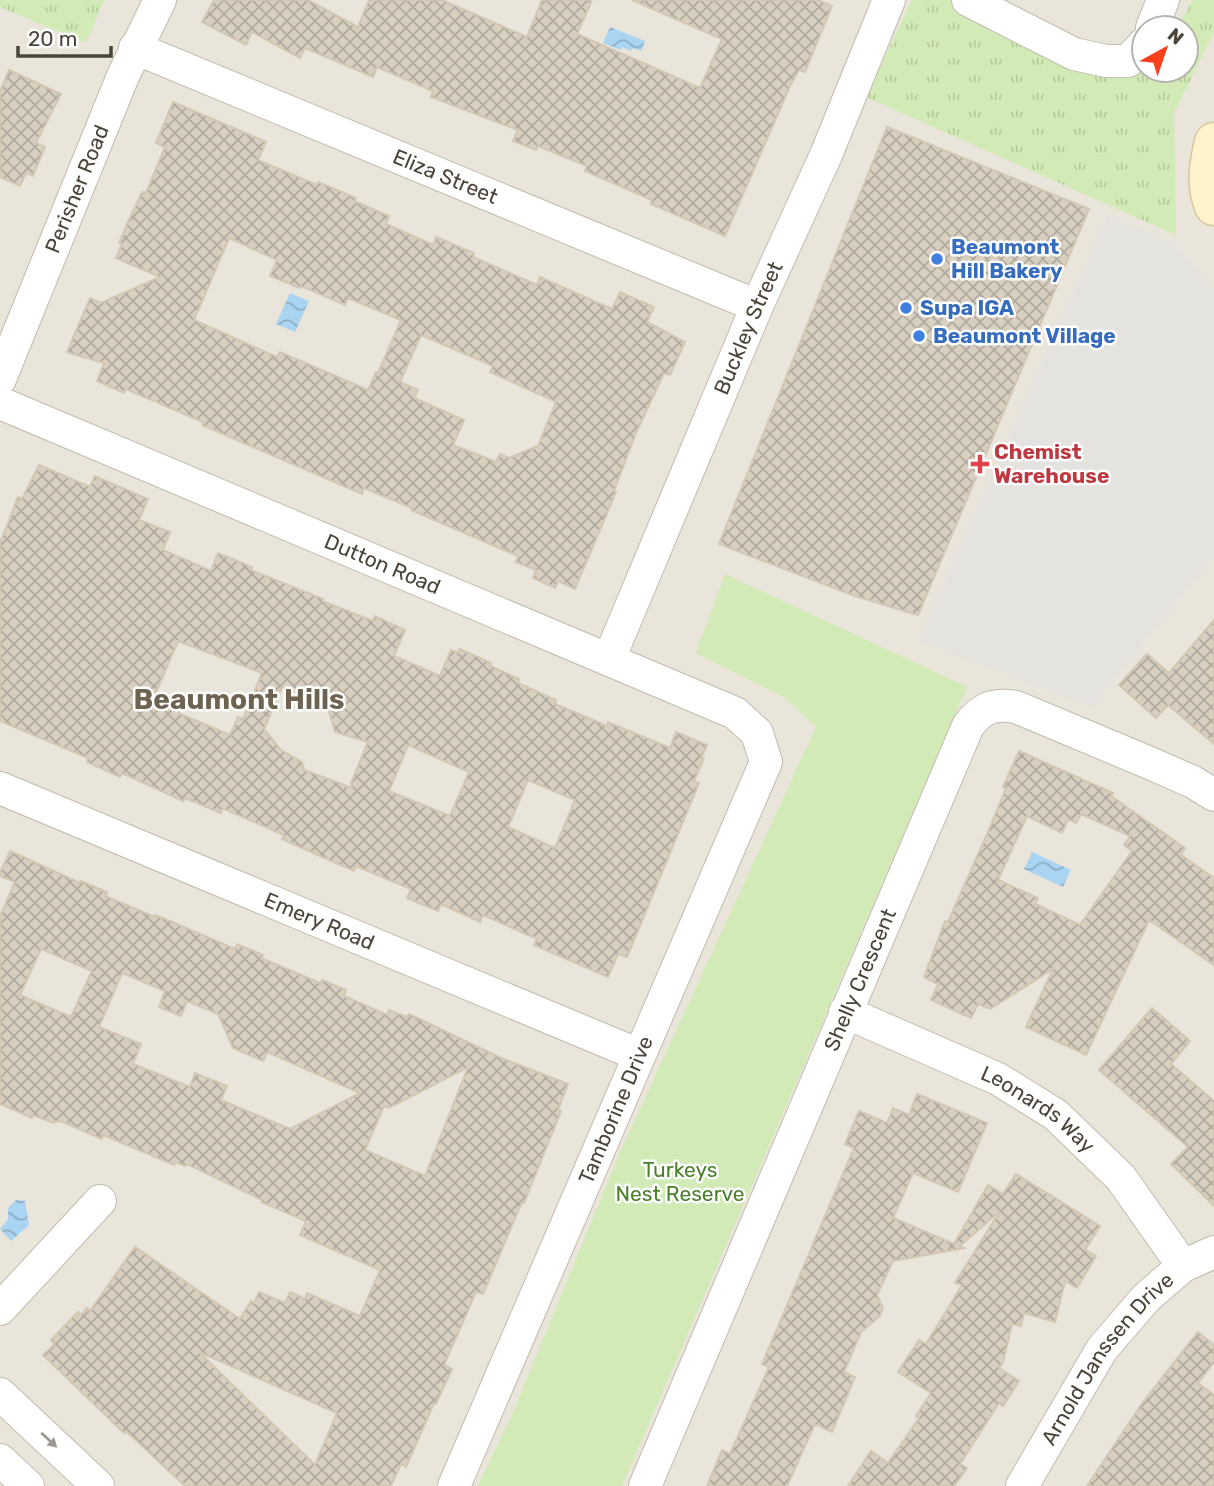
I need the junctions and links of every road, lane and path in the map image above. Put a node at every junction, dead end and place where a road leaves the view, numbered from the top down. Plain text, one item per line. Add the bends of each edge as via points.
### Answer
1 (160, 0) edge
2 (889, 0) edge
3 (968, 0) edge
4 (135, 48) junction
5 (1130, 59) edge
6 (1214, 142) edge
7 (1214, 206) edge
8 (757, 306) junction
9 (0, 379) edge
10 (0, 403) edge
11 (609, 659) junction
12 (757, 733) joint
13 (0, 788) edge
14 (1214, 795) edge
15 (845, 1012) junction
16 (639, 1055) junction
17 (100, 1201) dead end
18 (1214, 1252) edge
19 (1183, 1266) junction
20 (0, 1309) edge
21 (0, 1394) edge
22 (0, 1460) edge
23 (28, 1486) edge
24 (98, 1486) edge
25 (454, 1486) edge
26 (645, 1486) edge
27 (1022, 1486) edge

1 - 4 street, Perisher Road
2 - 8 street, Buckley Street via 826,155
3 - 5 street via 1074,54 1106,61
4 - 8 street, Eliza Street
4 - 9 street, Perisher Road
6 - 7 street via 1208,189
8 - 11 street, Buckley Street
10 - 11 street, Dutton Road
11 - 12 street, Dutton Road via 735,713
12 - 16 street, Tamborine Drive via 766,762
13 - 16 street, Emery Road
14 - 15 street, Shelly Crescent via 1034,713 1001,704 988,707 968,726
15 - 19 street, Leonards Way via 998,1079 1056,1115 1121,1178
15 - 26 street, Shelly Crescent
16 - 25 street, Tamborine Drive
17 - 20 street
18 - 19 street, Arnold Janssen Drive
19 - 27 street, Arnold Janssen Drive via 1146,1298 1102,1349
21 -> 24 street
22 - 23 street

